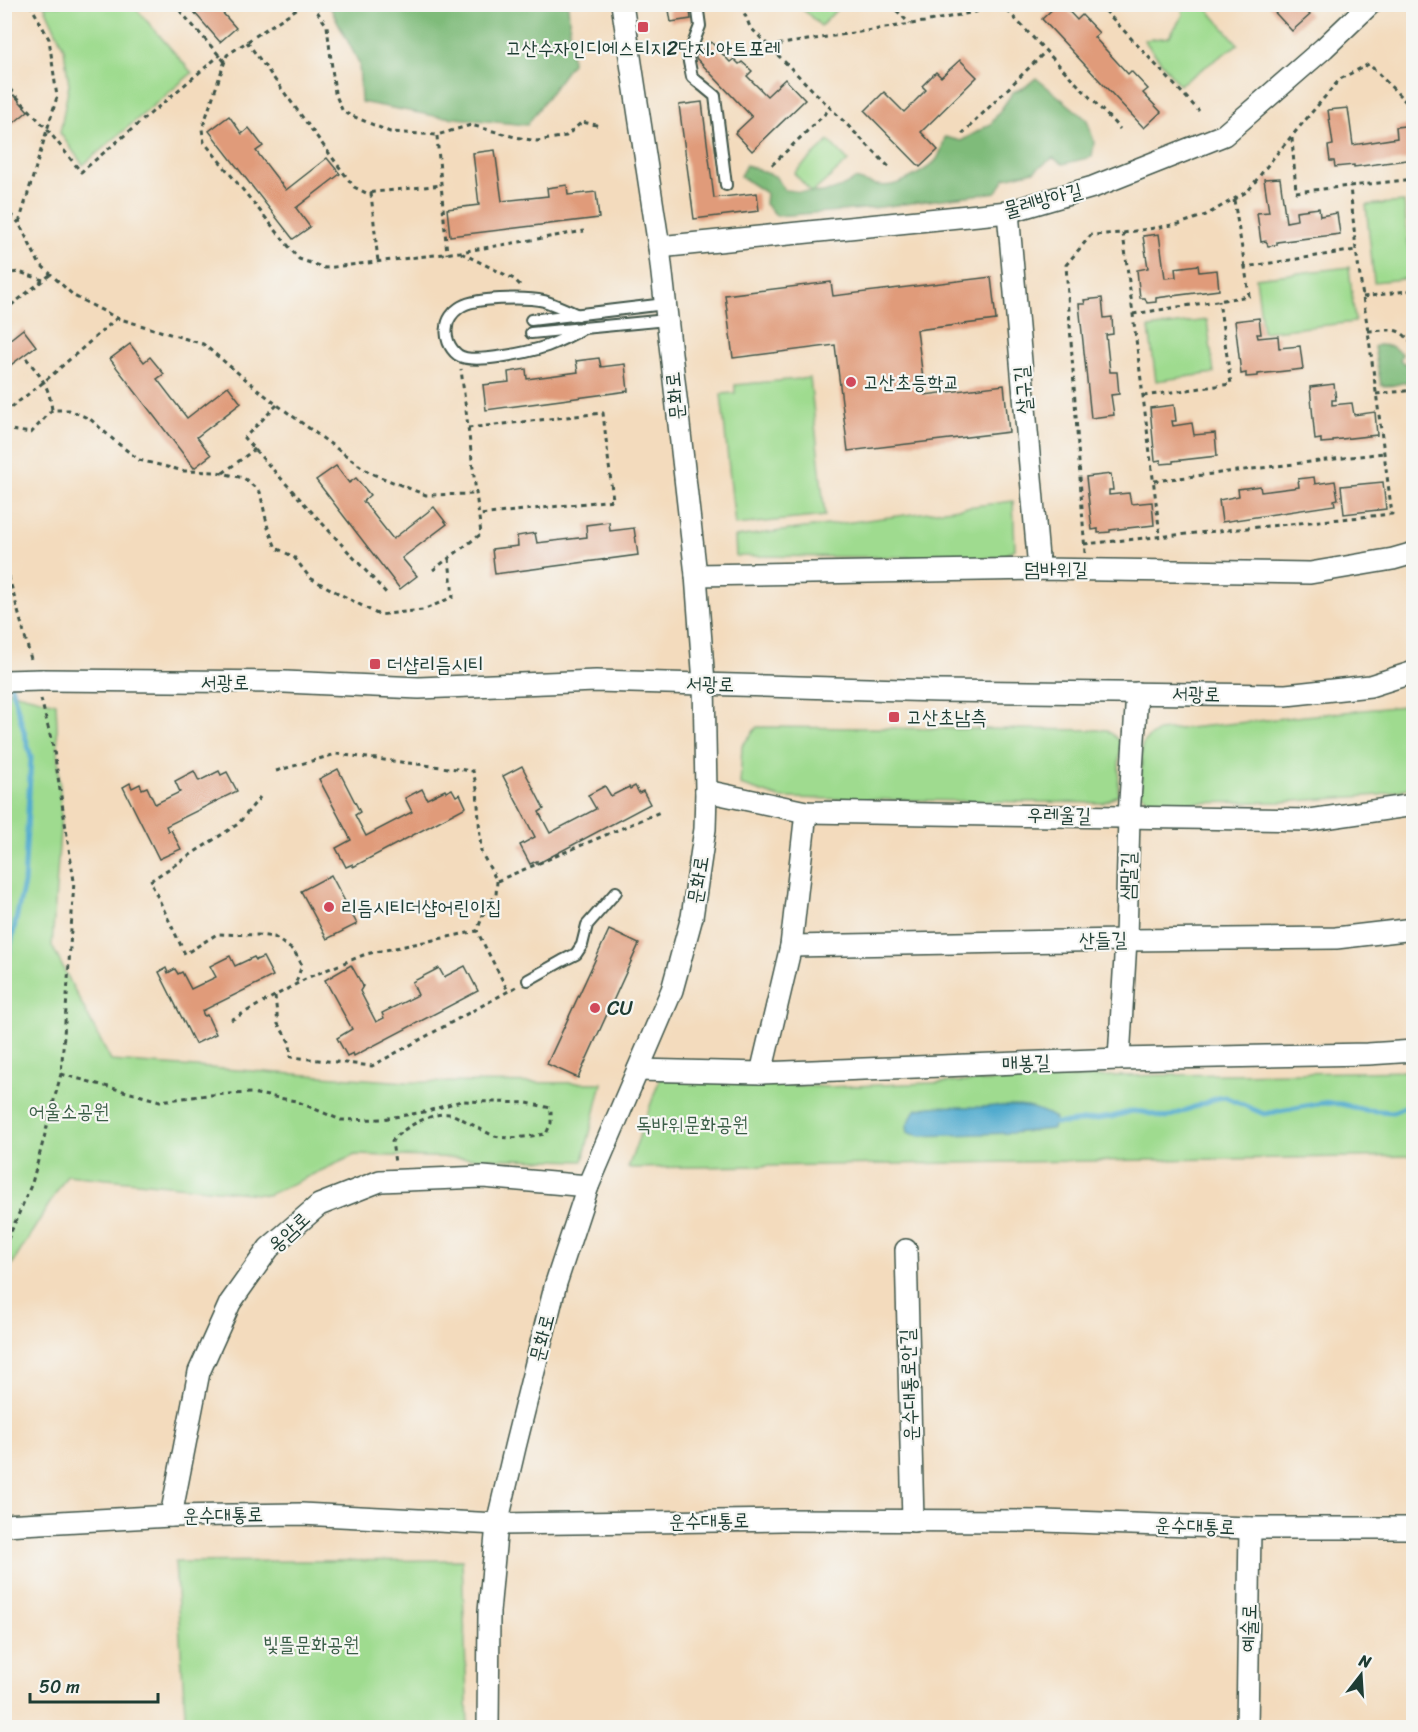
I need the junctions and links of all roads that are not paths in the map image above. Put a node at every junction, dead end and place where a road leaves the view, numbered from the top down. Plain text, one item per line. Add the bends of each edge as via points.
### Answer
1 (622, 4) edge
2 (698, 4) edge
3 (1370, 4) edge
4 (726, 185) dead end
5 (1008, 212) junction
6 (659, 247) junction
7 (666, 312) junction
8 (578, 315) junction
9 (531, 320) dead end
10 (584, 328) junction
11 (531, 333) dead end
12 (1413, 553) edge
13 (1039, 569) junction
14 (696, 575) junction
15 (1413, 672) edge
16 (4, 681) edge
17 (704, 683) junction
18 (1137, 693) junction
19 (706, 791) junction
20 (1413, 805) edge
21 (806, 812) junction
22 (1129, 816) junction
23 (615, 892) dead end
24 (1413, 929) edge
25 (1126, 940) junction
26 (791, 946) junction
27 (528, 980) road end
28 (1413, 1051) edge
29 (1119, 1059) junction
30 (638, 1070) junction
31 (761, 1073) junction
32 (588, 1186) junction
33 (906, 1250) dead end
34 (171, 1516) junction
35 (913, 1521) junction
36 (497, 1524) junction
37 (4, 1525) edge
38 (1250, 1528) junction
39 (1413, 1528) edge
40 (488, 1728) edge
41 (1248, 1728) edge

1 - 6 street, 문화로
2 - 4 lane via 700,26 688,57 692,77 715,96
3 - 5 street, 물레방아길 via 1224,135 1093,187
5 - 6 street, 물레방아길
5 - 13 street, 살구길
6 - 7 street, 문화로
7 - 8 lane
7 - 10 lane
7 - 14 street, 문화로
8 - 9 lane
8 - 10 lane via 543,301 515,297 469,303 459,307 447,321 446,334 449,346 469,359 532,351
10 - 11 lane
12 - 13 street, 덤바위길 via 1393,560 1310,573
13 - 14 street, 덤바위길
14 - 17 street, 문화로
15 - 18 street, 서광로 via 1370,686 1286,695
16 - 17 street, 서광로, bridge via 285,682 419,688 596,681
17 - 18 street, 서광로
17 - 19 street, 문화로
18 - 22 street, 샘말길
19 - 21 street, 우레울길
19 - 30 street, 문화로 via 705,829 692,917 672,990
20 - 22 street, 우레울길 via 1310,820
21 - 22 street, 우레울길
21 - 26 street
22 - 25 street, 샘말길
23 - 27 lane via 587,925 576,954
24 - 25 street, 산들길 via 1336,938
25 - 26 street, 산들길
25 - 29 street, 샘말길
26 - 31 street
28 - 29 street, 매봉길
29 - 31 street, 매봉길
30 - 31 street, 매봉길
30 - 32 street, 문화로
32 - 34 street, 옹암로 via 483,1177 380,1182 319,1204 269,1248 230,1303 199,1372
32 - 36 street, 문화로 via 556,1283
33 - 35 street, 운수대통로안길
34 - 36 street, 운수대통로 via 301,1514
34 - 37 street, 운수대통로
35 - 36 street, 운수대통로
35 - 38 street, 운수대통로
36 - 40 street, 문화로 via 489,1612
38 - 39 street, 운수대통로
38 - 41 street, 예술로

